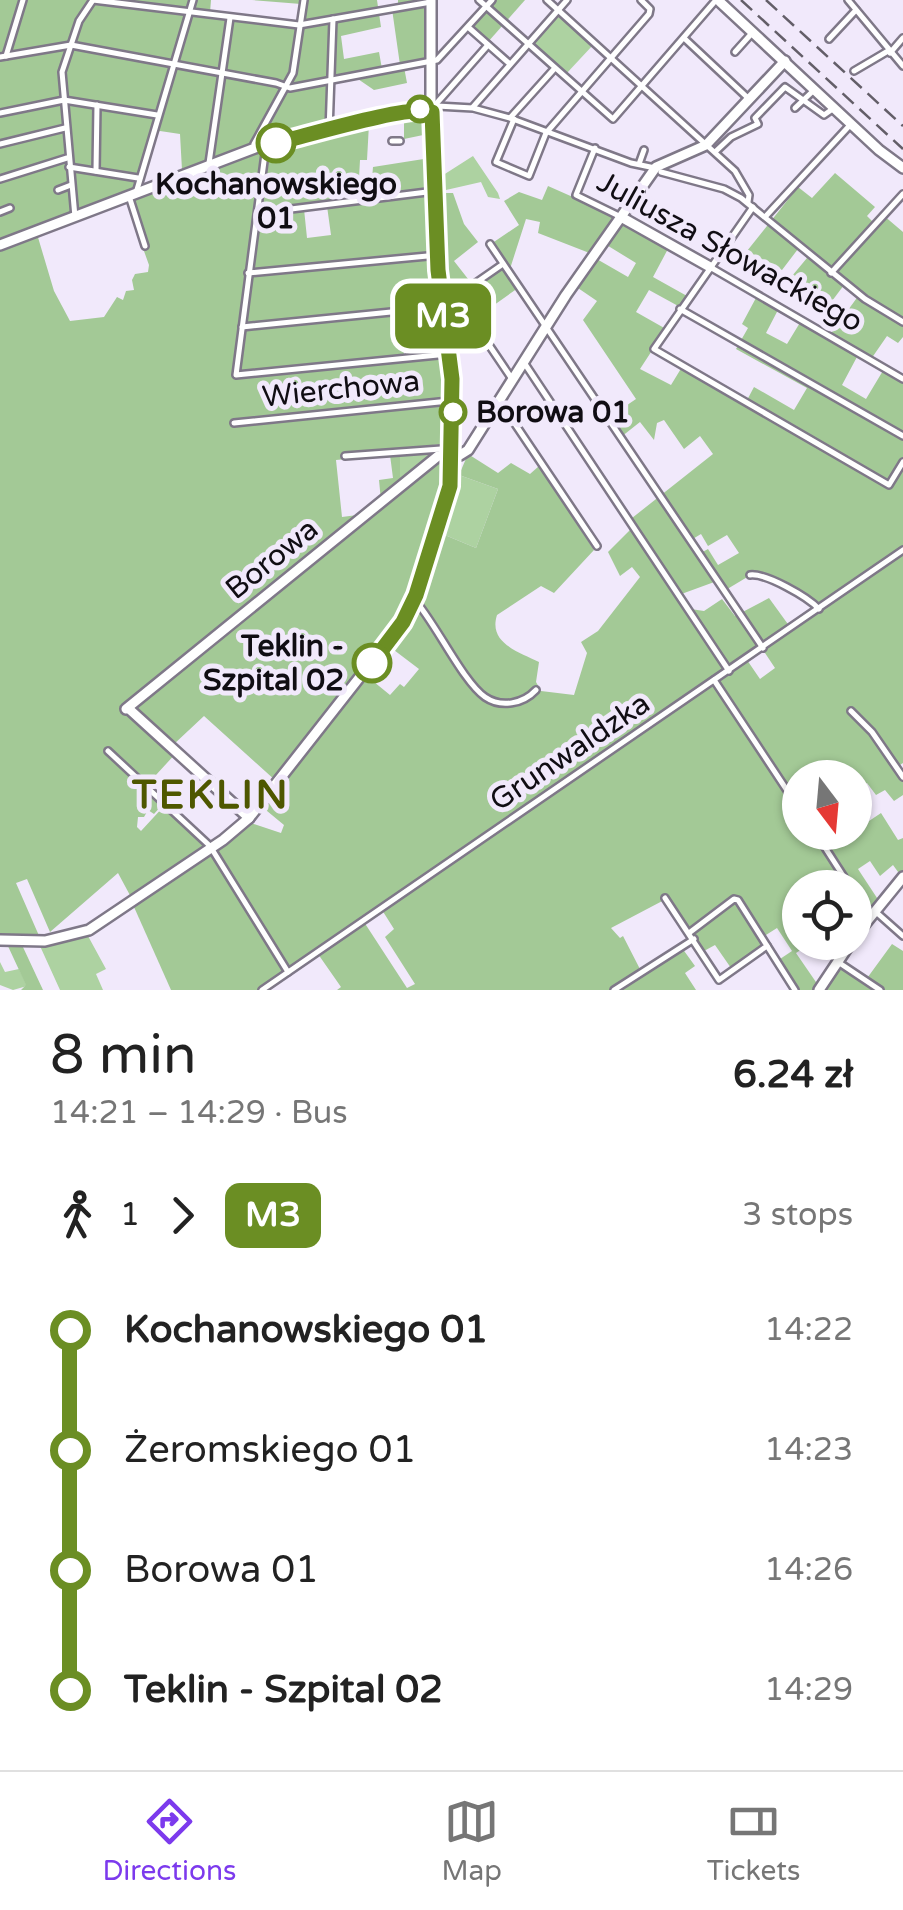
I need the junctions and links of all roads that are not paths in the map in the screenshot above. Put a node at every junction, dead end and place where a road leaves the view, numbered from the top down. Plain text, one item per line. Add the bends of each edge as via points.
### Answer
1 (23, 0) edge
2 (93, 0) edge
3 (193, 0) edge
4 (304, 0) edge
5 (480, 0) edge
6 (492, 0) edge
7 (547, 0) edge
8 (566, 0) edge
9 (641, 0) edge
10 (848, 0) edge
11 (431, 1) edge
12 (721, 2) edge
13 (486, 6) junction
14 (558, 10) junction
15 (856, 10) junction
16 (190, 12) junction
17 (230, 16) junction
18 (333, 19) junction
19 (300, 25) junction
20 (468, 26) junction
21 (753, 32) junction
22 (684, 38) junction
23 (903, 38) edge
24 (829, 39) dead end
25 (528, 44) junction
26 (71, 45) junction
27 (488, 45) junction
28 (735, 52) dead end
29 (889, 52) junction
30 (3, 57) edge
31 (612, 58) junction
32 (432, 60) junction
33 (784, 61) junction
34 (173, 64) junction
35 (510, 64) junction
36 (903, 66) edge
37 (555, 68) junction
38 (854, 72) dead end
39 (222, 73) junction
40 (332, 80) junction
41 (286, 86) junction
42 (642, 86) junction
43 (815, 89) junction
44 (582, 92) junction
45 (749, 99) junction
46 (64, 100) junction
47 (803, 100) junction
48 (97, 105) junction
49 (432, 107) junction
50 (473, 108) junction
51 (795, 108) dead end
52 (834, 108) junction
53 (0, 113) edge
54 (157, 115) junction
55 (512, 119) junction
56 (766, 120) dead end
57 (758, 124) junction
58 (851, 124) junction
59 (66, 128) junction
60 (329, 130) junction
61 (550, 130) junction
62 (0, 144) edge
63 (266, 146) junction
64 (255, 148) junction
65 (595, 148) junction
66 (711, 148) junction
67 (644, 150) dead end
68 (67, 158) junction
69 (209, 164) junction
70 (639, 164) junction
71 (68, 168) junction
72 (903, 168) edge
73 (660, 169) junction
74 (96, 171) junction
75 (138, 178) junction
76 (0, 179) edge
77 (70, 185) junction
78 (58, 190) dead end
79 (435, 191) junction
80 (903, 194) edge
81 (132, 195) junction
82 (750, 204) junction
83 (10, 208) dead end
84 (0, 212) edge
85 (259, 213) junction
86 (74, 217) junction
87 (621, 217) junction
88 (765, 217) junction
89 (490, 244) dead end
90 (0, 246) edge
91 (145, 246) dead end
92 (438, 255) junction
93 (503, 264) junction
94 (710, 267) junction
95 (248, 273) junction
96 (831, 273) junction
97 (457, 298) junction
98 (442, 307) junction
99 (680, 309) junction
100 (903, 322) edge
101 (242, 326) junction
102 (546, 327) junction
103 (448, 354) junction
104 (523, 362) junction
105 (903, 378) edge
106 (512, 379) junction
107 (499, 400) junction
108 (453, 401) junction
109 (234, 423) dead end
110 (903, 436) edge
111 (448, 454) junction
112 (346, 456) dead end
113 (903, 462) edge
114 (597, 546) dead end
115 (903, 550) edge
116 (750, 575) dead end
117 (414, 598) junction
118 (820, 608) junction
119 (762, 648) junction
120 (729, 671) junction
121 (714, 680) junction
122 (536, 690) dead end
123 (851, 711) dead end
124 (108, 751) dead end
125 (903, 778) edge
126 (782, 783) edge
127 (249, 818) junction
128 (212, 848) junction
129 (903, 877) edge
130 (666, 898) dead end
131 (872, 912) joint
132 (901, 932) edge
133 (692, 936) junction
134 (0, 940) edge
135 (767, 946) junction
136 (838, 962) joint
137 (288, 972) junction
138 (262, 990) edge
139 (614, 990) edge
140 (796, 990) edge
141 (820, 990) edge
142 (880, 990) edge

1 - 30 street
2 - 16 street
2 - 26 street
3 - 16 street
4 - 19 street
5 - 13 street
6 - 13 street
7 - 14 street
8 - 14 street
9 - 31 street via 649,14
10 - 15 street
11 - 18 street
11 - 32 street
12 - 21 street
12 - 22 street
13 - 20 street
13 - 25 street
14 - 25 street
14 - 31 street
15 - 24 street
15 - 29 street
16 - 17 street
16 - 34 street
17 - 19 street
17 - 39 street
18 - 19 street
18 - 40 street
19 - 41 street
20 - 27 street
20 - 32 street
21 - 28 street
21 - 33 street
22 - 42 street
22 - 45 street
23 - 29 street
25 - 35 street
25 - 37 street
26 - 30 street
26 - 34 street
26 - 46 street via 62,72
27 - 35 street
27 - 49 street
29 - 36 street
29 - 38 street
31 - 42 street
31 - 44 street
32 - 40 street
32 - 49 street
33 - 43 street
33 - 45 street
34 - 39 street
34 - 54 street
35 - 50 street
37 - 44 street
37 - 55 street
39 - 41 street
39 - 69 street
40 - 41 street
40 - 60 street
41 - 64 street
42 - 44 street via 613,119
42 - 66 street
43 - 47 street
43 - 52 street
44 - 61 street
45 - 66 street
46 - 48 street
46 - 53 street
46 - 59 street
47 - 51 street
47 - 52 street via 825,116
47 - 57 street via 785,87 754,118
48 - 54 street
48 - 74 street
49 - 50 street
49 - 60 street
49 - 79 street
50 - 55 street
52 - 58 street
54 - 75 street
55 - 61 street
55 - 61 street via 496,162 529,176
56 - 57 street
57 - 66 street
58 - 72 street
58 - 88 street
59 - 62 street
59 - 68 street
60 - 63 street
61 - 65 street
63 - 64 street
63 - 85 street
64 - 69 street
65 - 70 street
65 - 87 street, Juliusza Słowackiego via 576,197
66 - 73 street
66 - 82 street via 737,173
67 - 70 street
68 - 71 street
68 - 76 street
69 - 81 street
70 - 73 street
71 - 74 street
71 - 77 street
73 - 82 street
73 - 87 street, Borowa
74 - 75 street
75 - 81 street
77 - 78 street
77 - 86 street
79 - 85 street
79 - 92 street
80 - 96 street
81 - 86 street
81 - 91 street
82 - 88 street
82 - 94 street
83 - 84 street
85 - 95 street
86 - 90 street
87 - 94 street, Juliusza Słowackiego
87 - 102 street, Borowa
88 - 96 street
89 - 93 street
92 - 95 street
92 - 98 street
93 - 97 street
93 - 102 street
94 - 99 street
94 - 105 street, Juliusza Słowackiego
95 - 101 street
96 - 100 street
97 - 98 street
97 - 106 street
98 - 101 street
98 - 103 street
99 - 110 street
99 - 113 street via 654,349 889,485
101 - 103 street via 236,376
102 - 104 street, Borowa
102 - 119 street
103 - 108 street
104 - 106 street, Borowa
104 - 120 street
106 - 107 street, Borowa
107 - 111 street, Borowa via 468,450
107 - 114 street
108 - 109 street, Wierchowa
108 - 111 street
111 - 112 street via 441,449
111 - 117 street via 447,505
111 - 127 street, Borowa via 127,708
115 - 118 street, Grunwaldzka
116 - 118 street via 762,575
117 - 122 street via 481,695 504,704
117 - 127 street via 393,635
118 - 119 street, Grunwaldzka
119 - 120 street, Grunwaldzka
120 - 121 street, Grunwaldzka
121 - 126 street
121 - 137 street, Grunwaldzka
123 - 125 street
124 - 128 street
127 - 128 street
128 - 134 street via 89,930 45,941
128 - 137 street
129 - 131 street
130 - 133 street
131 - 132 street
133 - 135 street via 720,980
133 - 135 street via 734,899
133 - 139 street
135 - 140 street
136 - 141 street
136 - 142 street
137 - 138 street, Grunwaldzka

